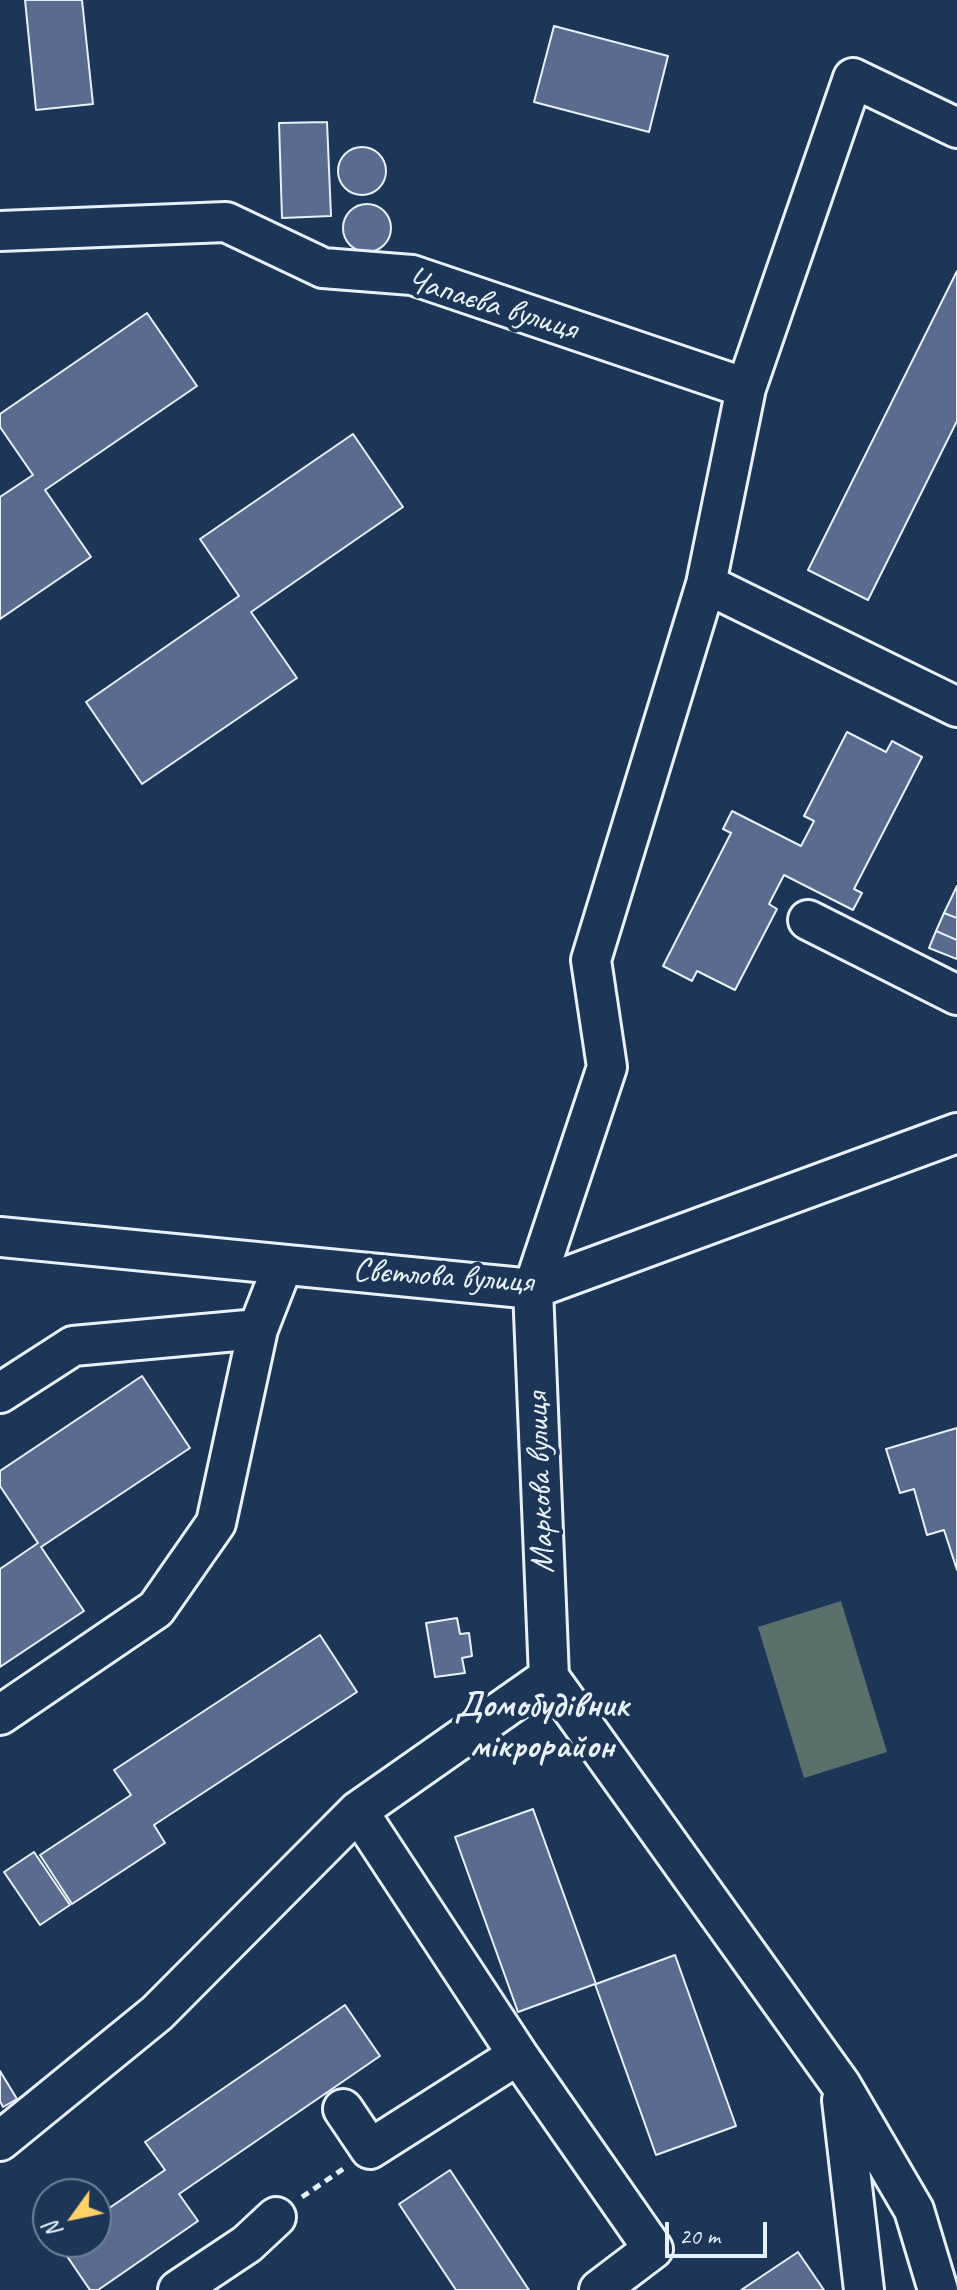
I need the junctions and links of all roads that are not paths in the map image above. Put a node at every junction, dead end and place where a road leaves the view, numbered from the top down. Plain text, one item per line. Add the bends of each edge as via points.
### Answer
1 (957, 128) edge
2 (0, 231) edge
3 (746, 388) junction
4 (706, 584) junction
5 (957, 707) edge
6 (808, 920) dead end
7 (957, 995) edge
8 (957, 1133) edge
9 (0, 1237) edge
10 (283, 1265) junction
11 (533, 1289) junction
12 (258, 1329) junction
13 (0, 1393) edge
14 (549, 1677) junction
15 (0, 1715) edge
16 (358, 1811) junction
17 (518, 2055) junction
18 (841, 2085) junction
19 (343, 2109) dead end
20 (0, 2141) edge
21 (290, 2206) road end
22 (178, 2290) edge
23 (599, 2290) edge
24 (864, 2290) edge
25 (938, 2290) edge

1 - 3 street via 853,78
2 - 3 street, Чапаєва вулиця via 226,222 323,268 412,275
3 - 4 street
4 - 5 street
4 - 11 street via 591,960 607,1067
6 - 7 street
8 - 11 street, Свєтлова вулиця
9 - 10 street, Свєтлова вулиця
10 - 11 street, Свєтлова вулиця
10 - 12 street
11 - 14 street, Маркова вулиця
12 - 13 street via 73,1346
12 - 15 street via 216,1523 156,1609
14 - 16 street
14 - 18 street
16 - 17 street
16 - 20 street via 157,2013
17 - 19 street via 370,2149
17 - 23 street via 653,2249
18 - 24 street
18 - 25 street via 914,2210
21 - 22 street via 247,2244

